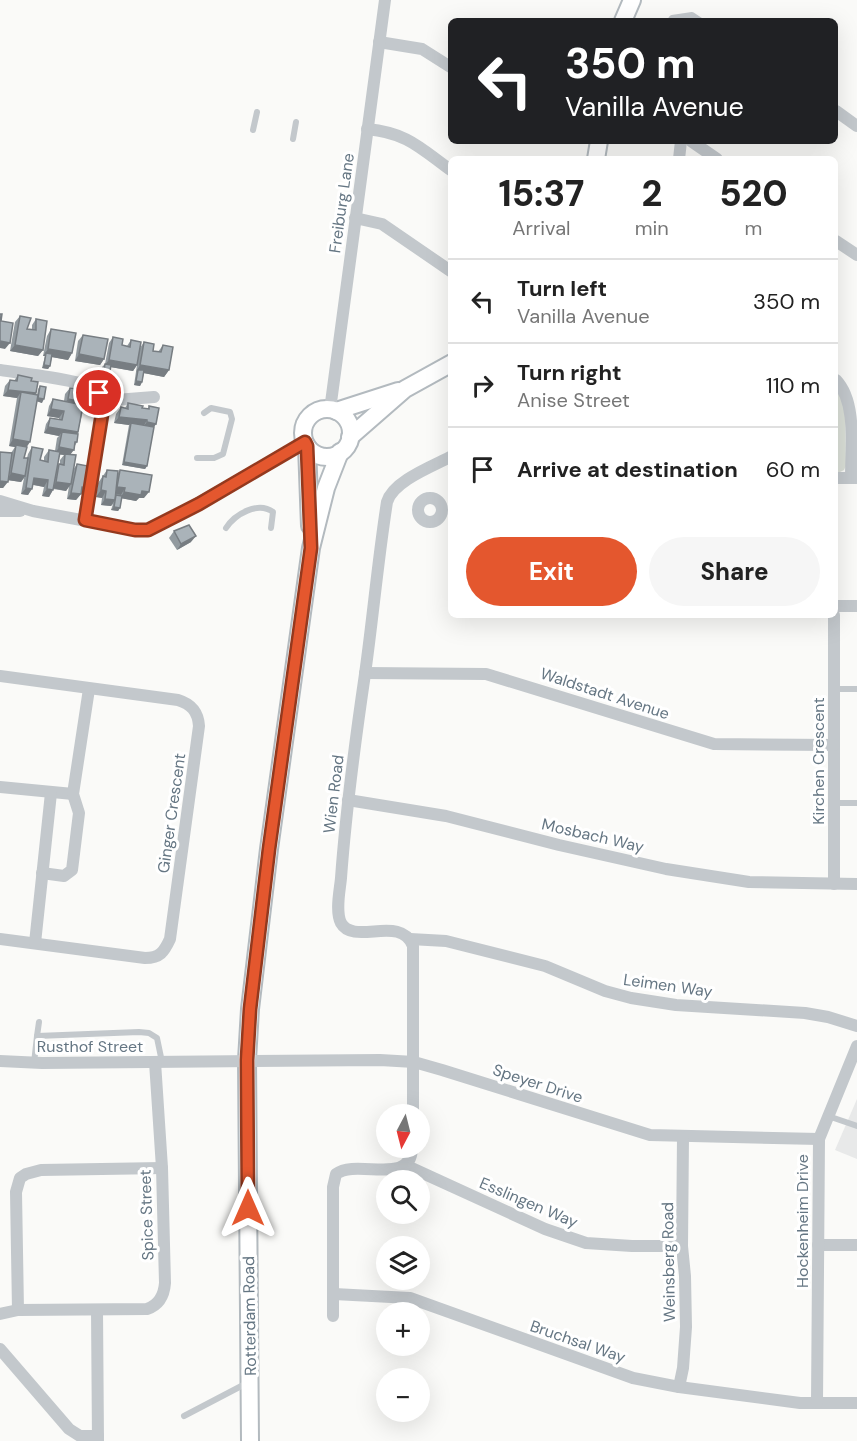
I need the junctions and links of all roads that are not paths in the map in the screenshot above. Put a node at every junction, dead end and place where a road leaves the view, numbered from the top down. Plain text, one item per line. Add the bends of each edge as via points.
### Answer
1 (384, 0) edge
2 (632, 0) edge
3 (624, 18) edge
4 (672, 18) edge
5 (696, 18) edge
6 (379, 42) junction
7 (448, 65) edge
8 (256, 112) dead end
9 (838, 112) edge
10 (296, 122) dead end
11 (857, 126) edge
12 (367, 129) junction
13 (253, 130) dead end
14 (293, 139) dead end
15 (695, 144) edge
16 (713, 156) edge
17 (448, 168) edge
18 (355, 218) junction
19 (838, 242) edge
20 (857, 255) edge
21 (448, 269) edge
22 (448, 365) edge
23 (0, 370) edge
24 (838, 383) edge
25 (405, 389) junction
26 (154, 397) dead end
27 (103, 401) junction
28 (333, 410) junction
29 (204, 413) dead end
30 (350, 437) junction
31 (306, 444) junction
32 (340, 453) junction
33 (197, 458) dead end
34 (448, 458) edge
35 (838, 478) edge
36 (854, 478) edge
37 (0, 501) edge
38 (33, 510) junction
39 (0, 511) edge
40 (85, 520) junction
41 (226, 528) dead end
42 (271, 528) dead end
43 (311, 548) junction
44 (838, 606) edge
45 (857, 606) edge
46 (834, 618) edge
47 (365, 674) junction
48 (0, 676) edge
49 (834, 688) junction
50 (88, 689) junction
51 (857, 689) edge
52 (834, 745) junction
53 (0, 787) edge
54 (51, 793) junction
55 (73, 794) junction
56 (348, 800) junction
57 (834, 803) junction
58 (857, 803) edge
59 (42, 873) junction
60 (834, 884) junction
61 (857, 884) edge
62 (0, 939) edge
63 (410, 939) junction
64 (34, 942) junction
65 (39, 1023) dead end
66 (857, 1026) edge
67 (41, 1036) junction
68 (857, 1046) edge
69 (247, 1060) junction
70 (0, 1061) edge
71 (158, 1062) junction
72 (414, 1062) junction
73 (34, 1063) junction
74 (413, 1104) edge
75 (828, 1116) junction
76 (857, 1126) edge
77 (683, 1137) junction
78 (819, 1139) junction
79 (411, 1158) edge
80 (405, 1165) junction
81 (162, 1168) junction
82 (818, 1245) junction
83 (857, 1245) edge
84 (682, 1246) junction
85 (334, 1294) junction
86 (18, 1310) junction
87 (98, 1310) junction
88 (0, 1314) edge
89 (333, 1316) dead end
90 (0, 1349) edge
91 (249, 1382) junction
92 (679, 1387) junction
93 (817, 1403) junction
94 (857, 1403) edge
95 (184, 1416) dead end
96 (98, 1439) edge
97 (250, 1441) edge

1 - 6 street, Freiburg Lane
2 - 3 street
4 - 5 lane
6 - 7 street via 422,49
6 - 12 street, Freiburg Lane
8 - 13 lane
9 - 11 street
10 - 14 lane
12 - 17 street via 407,138
12 - 18 street, Freiburg Lane
15 - 16 street
18 - 21 street via 388,227
18 - 28 street, Freiburg Lane
19 - 20 street
22 - 25 street
23 - 27 street via 89,385
24 - 36 street via 851,409
25 - 28 street
25 - 30 street
26 - 27 street
27 - 40 street
28 - 30 street via 348,422
28 - 31 street via 315,412 307,420 303,431
29 - 33 lane via 211,408 225,410 232,419 223,454
30 - 32 street
31 - 32 street via 322,456
31 - 40 street via 148,530
31 - 43 street, Rotterdam Road
32 - 43 street, Rotterdam Road via 326,488
34 - 47 street, Wien Road via 402,483 389,496
35 - 36 street
37 - 38 street
38 - 39 street
38 - 40 street
41 - 42 lane via 240,513 257,508 272,511
43 - 69 street, Rotterdam Road via 269,849
44 - 45 street
46 - 49 street, Kirchen Crescent
47 - 52 street, Waldstadt Avenue via 486,674 714,744
47 - 56 street, Wien Road
48 - 50 street, Ginger Crescent
49 - 51 lane
49 - 52 street, Kirchen Crescent
50 - 55 street
50 - 64 street, Ginger Crescent via 178,700 191,705 197,716 199,726 170,939 160,956 145,958
52 - 57 street, Kirchen Crescent
53 - 54 street
54 - 55 street
54 - 59 street
55 - 59 street via 79,813 71,871 64,876
56 - 60 street, Mosbach Way via 446,816 666,869 749,882
56 - 63 street, Wien Road via 339,905 342,923 357,931 401,932
57 - 58 lane
57 - 60 street, Kirchen Crescent
59 - 64 street
60 - 61 street
62 - 64 street, Ginger Crescent
63 - 66 street, Leimen Way via 446,941 544,966 631,998 676,1005 805,1013
63 - 72 street via 414,952
65 - 67 lane
67 - 71 lane via 149,1033 157,1038
67 - 73 lane
68 - 75 street, Hockenheim Drive
69 - 71 street, Rusthof Street
69 - 72 street, Speyer Drive
69 - 91 street, Rotterdam Road
70 - 73 street, Rusthof Street
71 - 73 street, Rusthof Street
71 - 81 street, Spice Street
72 - 74 street
72 - 77 street, Speyer Drive via 639,1133
75 - 76 lane
75 - 78 street, Hockenheim Drive
77 - 78 street, Speyer Drive
77 - 84 street, Weinsberg Road
78 - 82 street, Hockenheim Drive
79 - 80 street
80 - 84 street, Esslingen Way via 586,1243
80 - 85 street via 389,1170 344,1169 336,1174
81 - 86 street via 41,1170 20,1178 16,1192
81 - 87 street, Spice Street via 164,1294 147,1309
82 - 83 street
82 - 93 street, Hockenheim Drive
84 - 92 street, Weinsberg Road via 686,1335
85 - 89 street
85 - 92 street, Bruchsal Way via 410,1298 611,1371
86 - 87 street, Spice Street
86 - 88 street, Spice Street
87 - 96 street
90 - 96 street via 69,1429 80,1436
91 - 95 lane
91 - 97 street, Rotterdam Road
92 - 93 street, Bruchsal Way
93 - 94 street, Bruchsal Way

